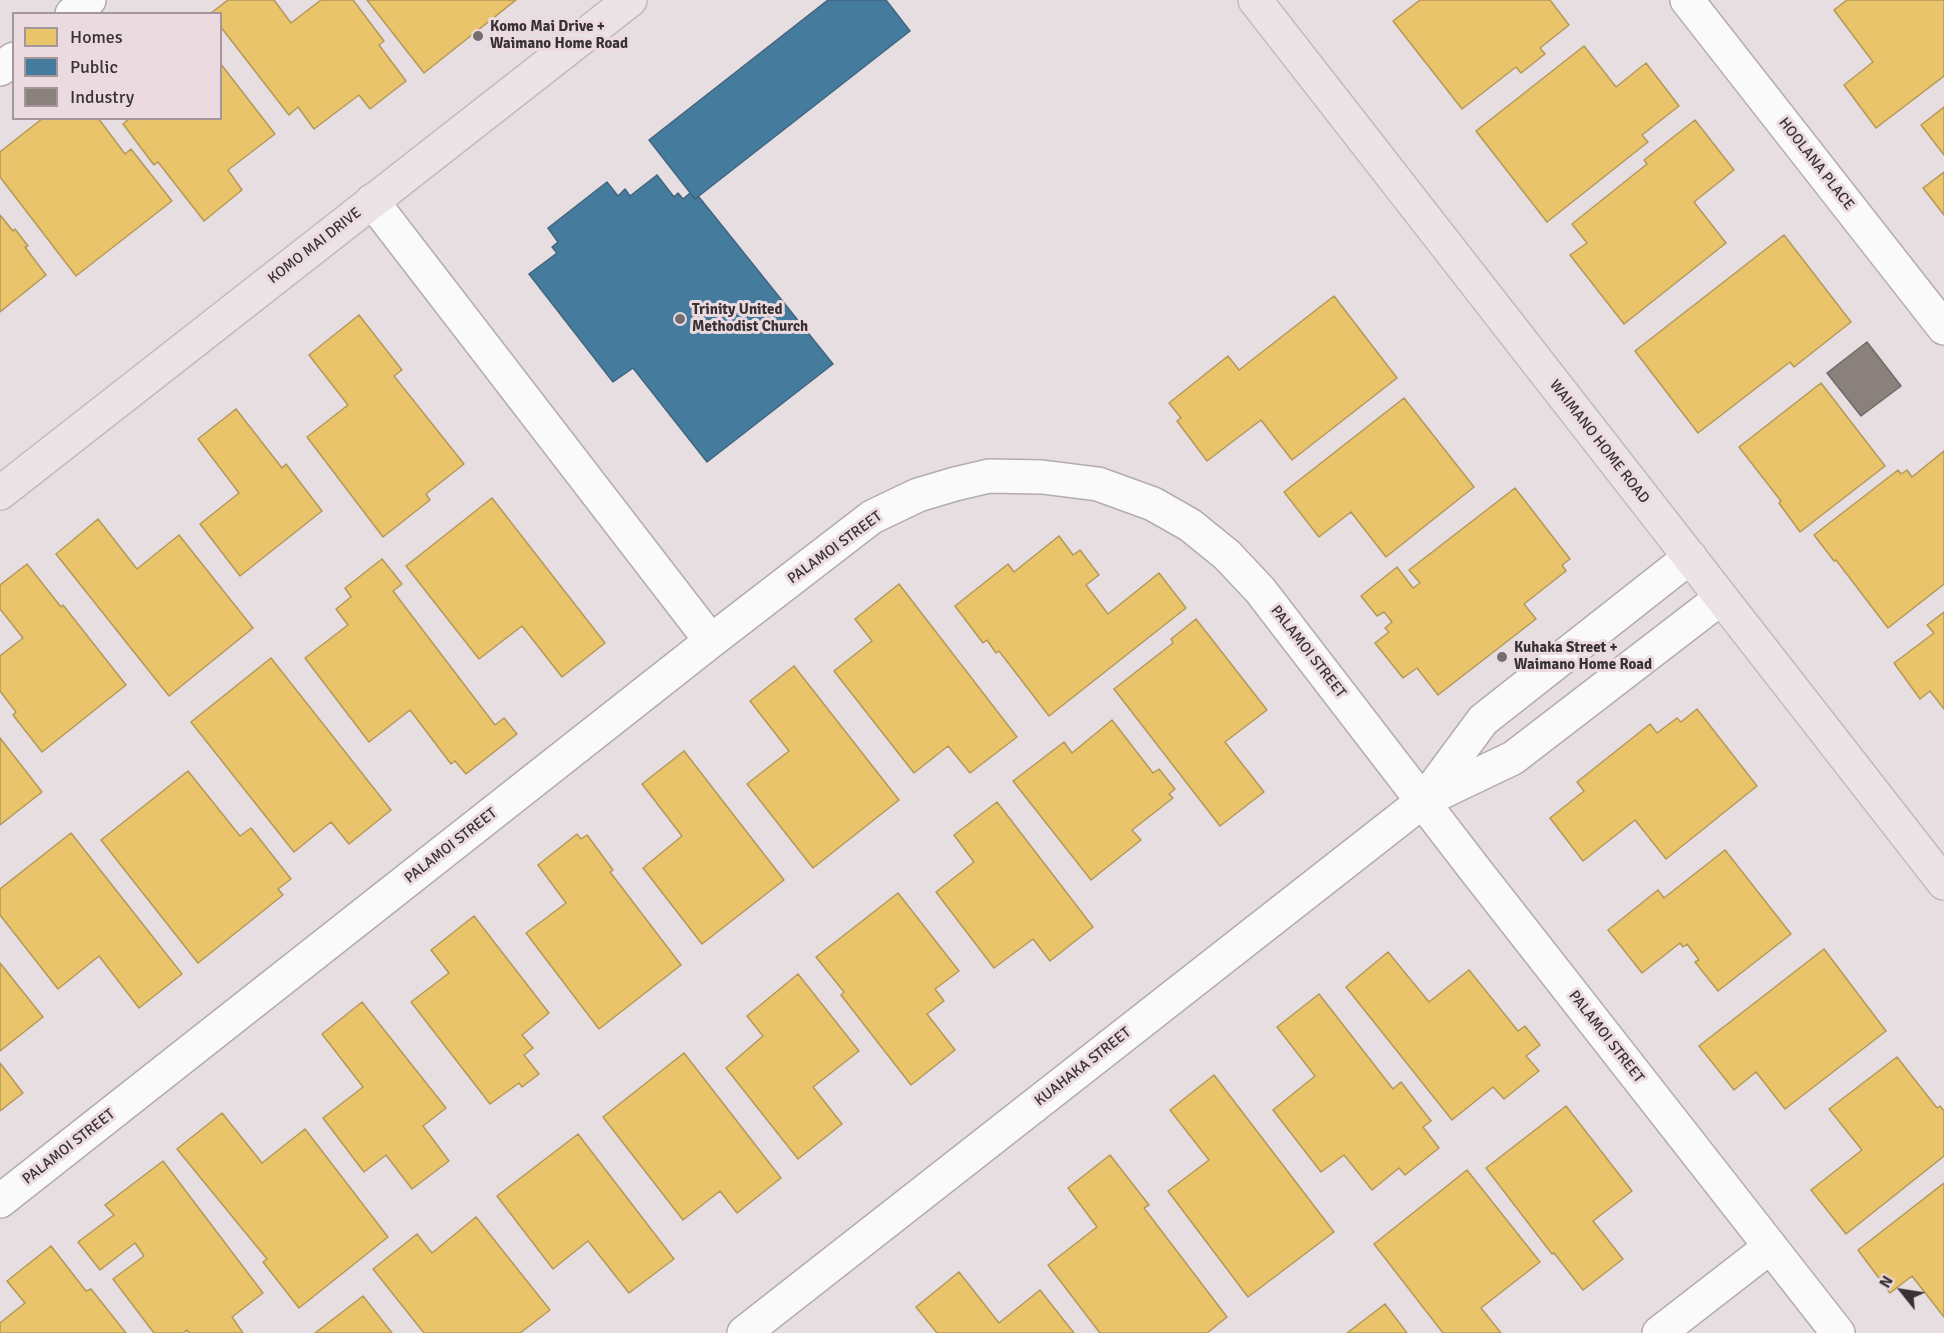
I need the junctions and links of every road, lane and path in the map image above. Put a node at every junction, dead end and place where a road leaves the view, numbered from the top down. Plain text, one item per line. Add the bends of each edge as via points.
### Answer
1 (89, 0) edge
2 (630, 0) edge
3 (1256, 0) edge
4 (1687, 0) edge
5 (74, 12) edge
6 (372, 201) junction
7 (1944, 328) edge
8 (0, 493) edge
9 (1690, 557) junction
10 (1721, 598) junction
11 (711, 641) junction
12 (1423, 801) junction
13 (1944, 883) edge
14 (0, 1201) edge
15 (1770, 1247) junction
16 (744, 1333) edge
17 (1659, 1333) edge
18 (1838, 1333) edge

1 - 5 street
2 - 6 main road, KOMO MAI DRIVE
3 - 9 main road, WAIMANO HOME ROAD
4 - 7 street, HOOLANA PLACE
6 - 8 main road, KOMO MAI DRIVE
6 - 11 street
9 - 10 main road, WAIMANO HOME ROAD
9 - 12 street, KUAHAKA STREET via 1483,720
10 - 12 street, KUAHAKA STREET via 1513,758
10 - 13 main road, WAIMANO HOME ROAD
11 - 12 street, PALAMOI STREET via 872,517 918,495 988,476 1098,484 1153,504 1190,525 1227,555 1260,590
11 - 14 street, PALAMOI STREET
12 - 15 street, PALAMOI STREET
12 - 16 street, KUAHAKA STREET
15 - 17 street
15 - 18 street, PALAMOI STREET

